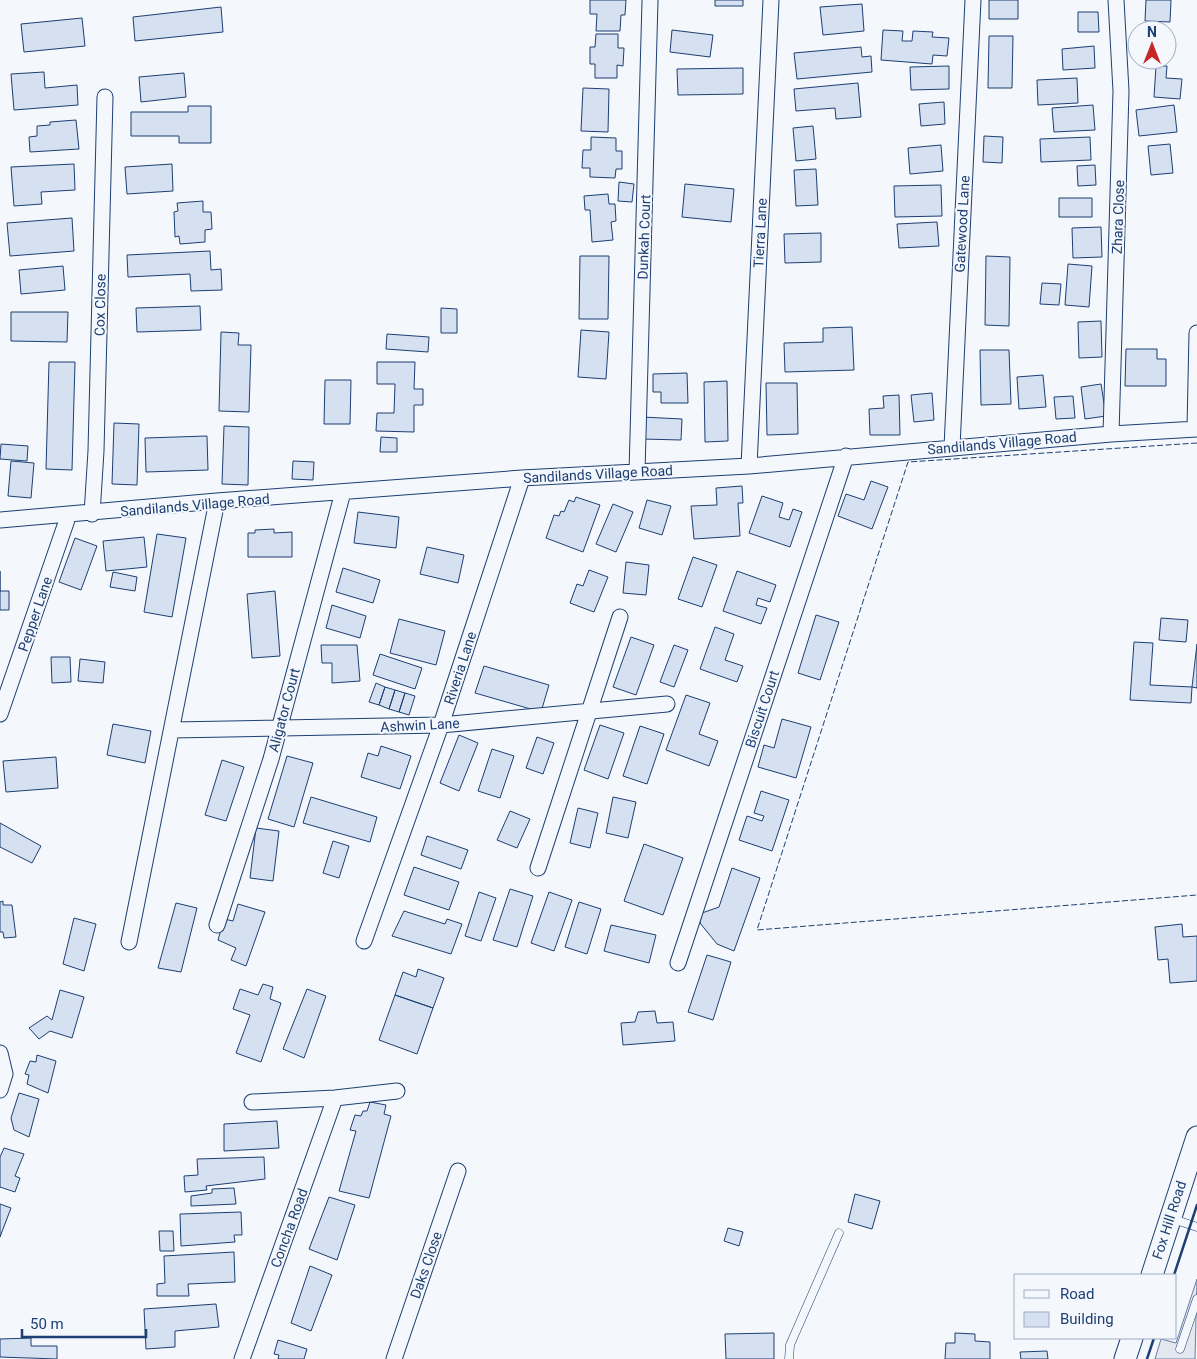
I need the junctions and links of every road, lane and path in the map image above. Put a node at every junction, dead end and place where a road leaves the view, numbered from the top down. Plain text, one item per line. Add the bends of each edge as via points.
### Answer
1 (771, 0) edge
2 (973, 0) edge
3 (1116, 0) edge
4 (650, 1) edge
5 (105, 97) dead end
6 (1197, 334) edge
7 (1196, 429) edge
8 (1111, 434) junction
9 (952, 448) junction
10 (846, 456) junction
11 (749, 466) junction
12 (637, 472) junction
13 (522, 478) junction
14 (343, 492) junction
15 (217, 502) junction
16 (69, 514) junction
17 (92, 514) junction
18 (0, 520) edge
19 (620, 617) dead end
20 (667, 704) dead end
21 (590, 712) junction
22 (0, 714) edge
23 (441, 725) junction
24 (172, 730) junction
25 (278, 730) junction
26 (538, 868) dead end
27 (217, 925) dead end
28 (364, 941) dead end
29 (130, 942) dead end
30 (678, 962) dead end
31 (0, 1053) edge
32 (0, 1090) edge
33 (397, 1091) dead end
34 (335, 1098) junction
35 (252, 1102) dead end
36 (1197, 1137) edge
37 (458, 1171) dead end
38 (1170, 1218) junction
39 (1197, 1227) edge
40 (839, 1233) dead end
41 (1152, 1274) edge
42 (1197, 1299) edge
43 (1132, 1339) edge
44 (1180, 1349) dead end
45 (242, 1359) edge
46 (394, 1359) edge
47 (789, 1359) edge
48 (1125, 1359) edge

1 - 11 street, Tierra Lane
2 - 9 street, Gatewood Lane
3 - 8 street, Zhara Close via 1122,91
4 - 12 street, Dunkah Court
5 - 17 street, Cox Close
6 - 7 street
7 - 8 street, Sandilands Village Road
8 - 9 street, Sandilands Village Road
9 - 10 street, Sandilands Village Road
10 - 11 street, Sandilands Village Road
10 - 30 street, Biscuit Court
11 - 12 street, Sandilands Village Road
12 - 13 street, Sandilands Village Road
13 - 14 street, Sandilands Village Road
13 - 23 street, Riveria Lane
14 - 15 street, Sandilands Village Road
14 - 25 street, Aligator Court
15 - 17 street, Sandilands Village Road
15 - 24 street
16 - 17 street, Sandilands Village Road
16 - 18 street, Sandilands Village Road
16 - 22 street, Pepper Lane
19 - 21 street
20 - 21 street, Ashwin Lane
21 - 23 street, Ashwin Lane
21 - 26 street
23 - 25 street, Ashwin Lane
23 - 28 street, Riveria Lane
24 - 25 street, Ashwin Lane
24 - 29 street
25 - 27 street, Aligator Court
31 - 32 street via 5,1074
33 - 34 street
34 - 35 street
34 - 45 street, Concha Road
36 - 38 main road, Fox Hill Road
37 - 46 street, Daks Close
38 - 39 lane
38 - 41 main road, Fox Hill Road
40 - 47 lane via 790,1345
42 - 44 lane
43 - 48 main road

